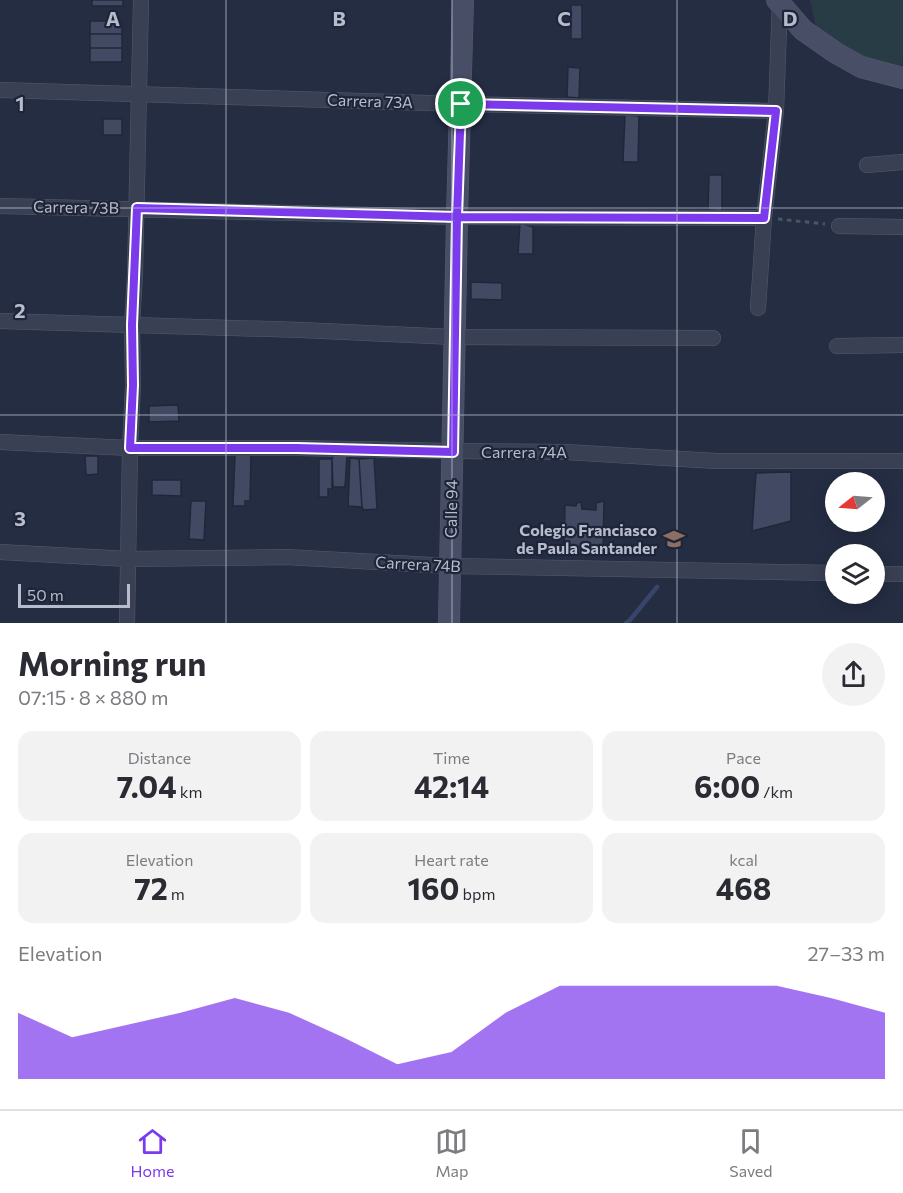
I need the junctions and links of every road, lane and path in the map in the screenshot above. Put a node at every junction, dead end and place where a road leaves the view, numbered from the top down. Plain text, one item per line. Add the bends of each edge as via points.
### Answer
1 (141, 0) edge
2 (463, 0) edge
3 (779, 1) edge
4 (903, 77) edge
5 (0, 90) edge
6 (140, 95) junction
7 (461, 104) junction
8 (776, 111) junction
9 (903, 162) edge
10 (867, 165) dead end
11 (0, 206) edge
12 (137, 208) junction
13 (457, 217) junction
14 (764, 218) junction
15 (839, 226) joint
16 (903, 227) edge
17 (758, 308) dead end
18 (0, 321) edge
19 (132, 325) junction
20 (454, 337) junction
21 (713, 338) dead end
22 (903, 345) edge
23 (837, 346) dead end
24 (0, 442) edge
25 (130, 448) junction
26 (453, 452) junction
27 (903, 461) edge
28 (0, 552) edge
29 (129, 559) junction
30 (450, 566) junction
31 (825, 573) edge
32 (885, 574) edge
33 (903, 574) edge
34 (127, 623) edge
35 (449, 623) edge

1 - 6 street
2 - 7 street, Calle 94
3 - 4 street via 803,30 836,53 861,67
3 - 8 street
5 - 6 street, Carrera 73A
6 - 7 street, Carrera 73A
6 - 12 street
7 - 8 street, Carrera 73A
7 - 13 street, Calle 94
8 - 14 street
9 - 10 street
11 - 12 street, Carrera 73B
12 - 13 street, Carrera 73B
12 - 19 street
13 - 14 street, Carrera 73B
13 - 20 street, Calle 94
14 - 15 path
14 - 17 street
15 - 16 street
18 - 19 street
19 - 20 street
19 - 25 street
20 - 21 street
20 - 26 street, Calle 94
22 - 23 street
24 - 25 street, Carrera 74A
25 - 26 street, Carrera 74A
25 - 29 street
26 - 27 street, Carrera 74A via 566,452 716,461
26 - 30 street, Calle 94
28 - 29 street, Carrera 74B
29 - 30 street, Carrera 74B via 286,557
29 - 34 street
30 - 31 street, Carrera 74B
30 - 35 street, Calle 94
32 - 33 street

